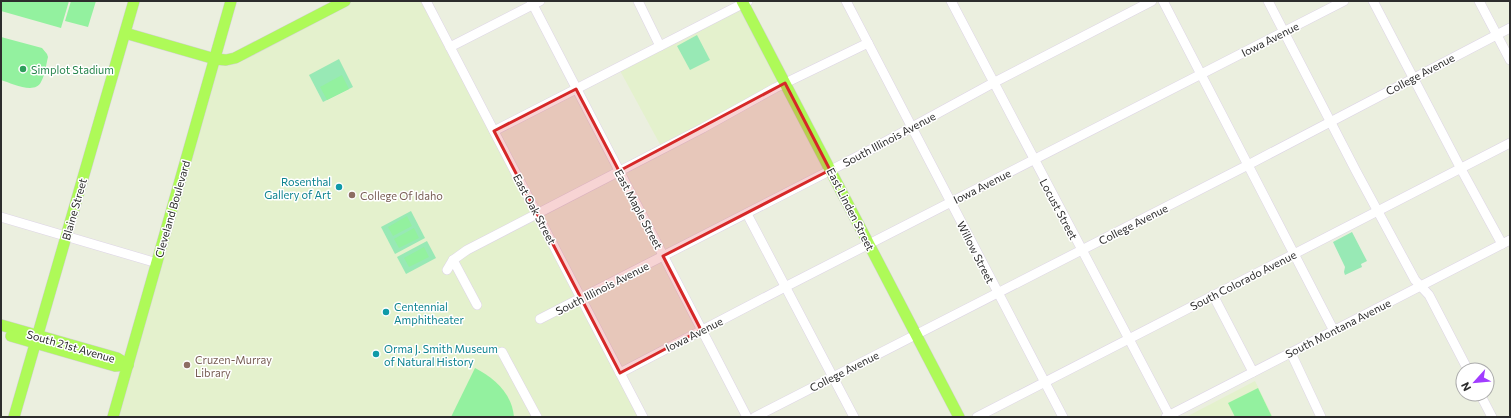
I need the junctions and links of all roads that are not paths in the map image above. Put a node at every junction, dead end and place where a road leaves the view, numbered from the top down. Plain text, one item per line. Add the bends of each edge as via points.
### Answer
1 (134, 1) edge
2 (231, 1) edge
3 (345, 1) edge
4 (426, 1) edge
5 (638, 1) edge
6 (846, 1) edge
7 (951, 1) edge
8 (1152, 1) edge
9 (1163, 1) edge
10 (1268, 1) edge
11 (1344, 1) edge
12 (1373, 1) edge
13 (1479, 1) edge
14 (535, 2) edge
15 (744, 2) edge
16 (1510, 28) edge
17 (1284, 31) junction
18 (125, 33) junction
19 (1497, 35) junction
20 (868, 43) junction
21 (660, 46) junction
22 (450, 47) junction
23 (214, 59) junction
24 (1510, 60) edge
25 (1201, 74) junction
26 (1413, 78) junction
27 (785, 83) junction
28 (993, 83) junction
29 (576, 89) junction
30 (1330, 122) junction
31 (912, 128) junction
32 (494, 131) junction
33 (1510, 143) edge
34 (1034, 160) junction
35 (1248, 165) junction
36 (1460, 169) junction
37 (830, 170) junction
38 (619, 171) junction
39 (951, 202) junction
40 (1378, 211) junction
41 (537, 213) junction
42 (747, 214) junction
43 (1, 217) edge
44 (66, 236) junction
45 (1506, 242) edge
46 (869, 244) junction
47 (1081, 250) junction
48 (1294, 253) junction
49 (663, 256) junction
50 (454, 260) junction
51 (157, 263) junction
52 (447, 270) dead end
53 (1421, 286) junction
54 (785, 287) junction
55 (998, 293) junction
56 (1213, 295) junction
57 (581, 298) junction
58 (477, 305) dead end
59 (540, 319) dead end
60 (1, 325) edge
61 (702, 330) junction
62 (1334, 331) junction
63 (1, 333) edge
64 (916, 334) junction
65 (1128, 339) junction
66 (36, 340) junction
67 (502, 352) dead end
68 (1291, 353) junction
69 (1464, 362) edge
70 (128, 366) junction
71 (1253, 372) junction
72 (620, 373) junction
73 (833, 377) junction
74 (1044, 382) junction
75 (1484, 402) edge
76 (1167, 416) edge
77 (14, 417) edge
78 (113, 417) edge
79 (537, 417) edge
80 (643, 417) edge
81 (747, 417) edge
82 (755, 417) edge
83 (854, 417) edge
84 (959, 417) edge
85 (977, 417) edge
86 (1063, 417) edge
87 (1321, 417) edge
88 (1492, 417) edge

1 - 18 main road, Blaine Street
2 - 23 main road, Cleveland Boulevard
3 - 23 main road via 235,58
4 - 22 street, East Oak Street
5 - 21 street
6 - 20 street, Willow Street
7 - 28 street, Locust Street
8 - 28 street, South Illinois Avenue
9 - 25 street
10 - 17 street
11 - 17 street, Iowa Avenue
12 - 26 street
13 - 19 street
14 - 22 street
14 - 29 street, East Maple Street
15 - 21 street
15 - 27 main road, East Linden Street
16 - 19 street, College Avenue
17 - 25 street, Iowa Avenue
17 - 30 street
18 - 23 main road
18 - 44 main road, Blaine Street
19 - 24 street
19 - 26 street, College Avenue
20 - 27 street
20 - 31 street, Willow Street
21 - 29 street
22 - 32 street, East Oak Street
23 - 51 main road, Cleveland Boulevard
25 - 34 street, Iowa Avenue
25 - 35 street
26 - 30 street, College Avenue
26 - 36 street
27 - 37 main road, East Linden Street
27 - 38 street
28 - 31 street, South Illinois Avenue
28 - 34 street, Locust Street
29 - 32 street
29 - 38 street, East Maple Street
30 - 35 street, College Avenue
30 - 40 street
31 - 37 street, South Illinois Avenue
31 - 39 street, Willow Street
32 - 41 street, East Oak Street
33 - 36 street, South Colorado Avenue
34 - 39 street, Iowa Avenue
34 - 47 street, Locust Street
35 - 47 street, College Avenue
35 - 48 street
36 - 40 street, South Colorado Avenue
36 - 45 street
37 - 42 street, South Illinois Avenue
37 - 46 main road, East Linden Street
38 - 41 street
38 - 49 street, East Maple Street
39 - 46 street, Iowa Avenue
39 - 55 street, Willow Street
40 - 48 street, South Colorado Avenue
40 - 53 street via 1415,280
41 - 50 street via 463,252
41 - 57 street, East Oak Street
42 - 49 street, South Illinois Avenue
42 - 54 street
43 - 44 street
44 - 51 street
44 - 66 main road, Blaine Street
45 - 53 street, South Montana Avenue
46 - 54 street, Iowa Avenue
46 - 64 main road, East Linden Street
47 - 55 street, College Avenue
47 - 65 street, Locust Street
48 - 56 street, South Colorado Avenue
48 - 62 street
49 - 57 street, South Illinois Avenue
49 - 61 street, East Maple Street
50 - 52 street
50 - 58 street
51 - 70 main road, Cleveland Boulevard
53 - 62 street, South Montana Avenue
53 - 69 street via 1429,295
54 - 61 street, Iowa Avenue
54 - 73 street
55 - 64 street, College Avenue
55 - 74 street, Willow Street
56 - 65 street, South Colorado Avenue
56 - 71 street
57 - 59 street, South Illinois Avenue
57 - 72 street, East Oak Street
60 - 66 main road, South 21st Avenue
61 - 72 street, Iowa Avenue
61 - 81 street, East Maple Street
62 - 68 street, South Montana Avenue
63 - 66 main road, South 21st Avenue
64 - 73 street, College Avenue
64 - 84 main road, East Linden Street
65 - 74 street, South Colorado Avenue
65 - 76 street, Locust Street
66 - 70 main road, South 21st Avenue via 117,358
66 - 77 main road, Blaine Street
67 - 79 street
68 - 71 street, South Montana Avenue
68 - 87 street
70 - 78 main road, Cleveland Boulevard
71 - 76 street, South Montana Avenue
72 - 80 street, East Oak Street
73 - 82 street, College Avenue
73 - 83 street
74 - 85 street, South Colorado Avenue
74 - 86 street, Willow Street
75 - 88 street

